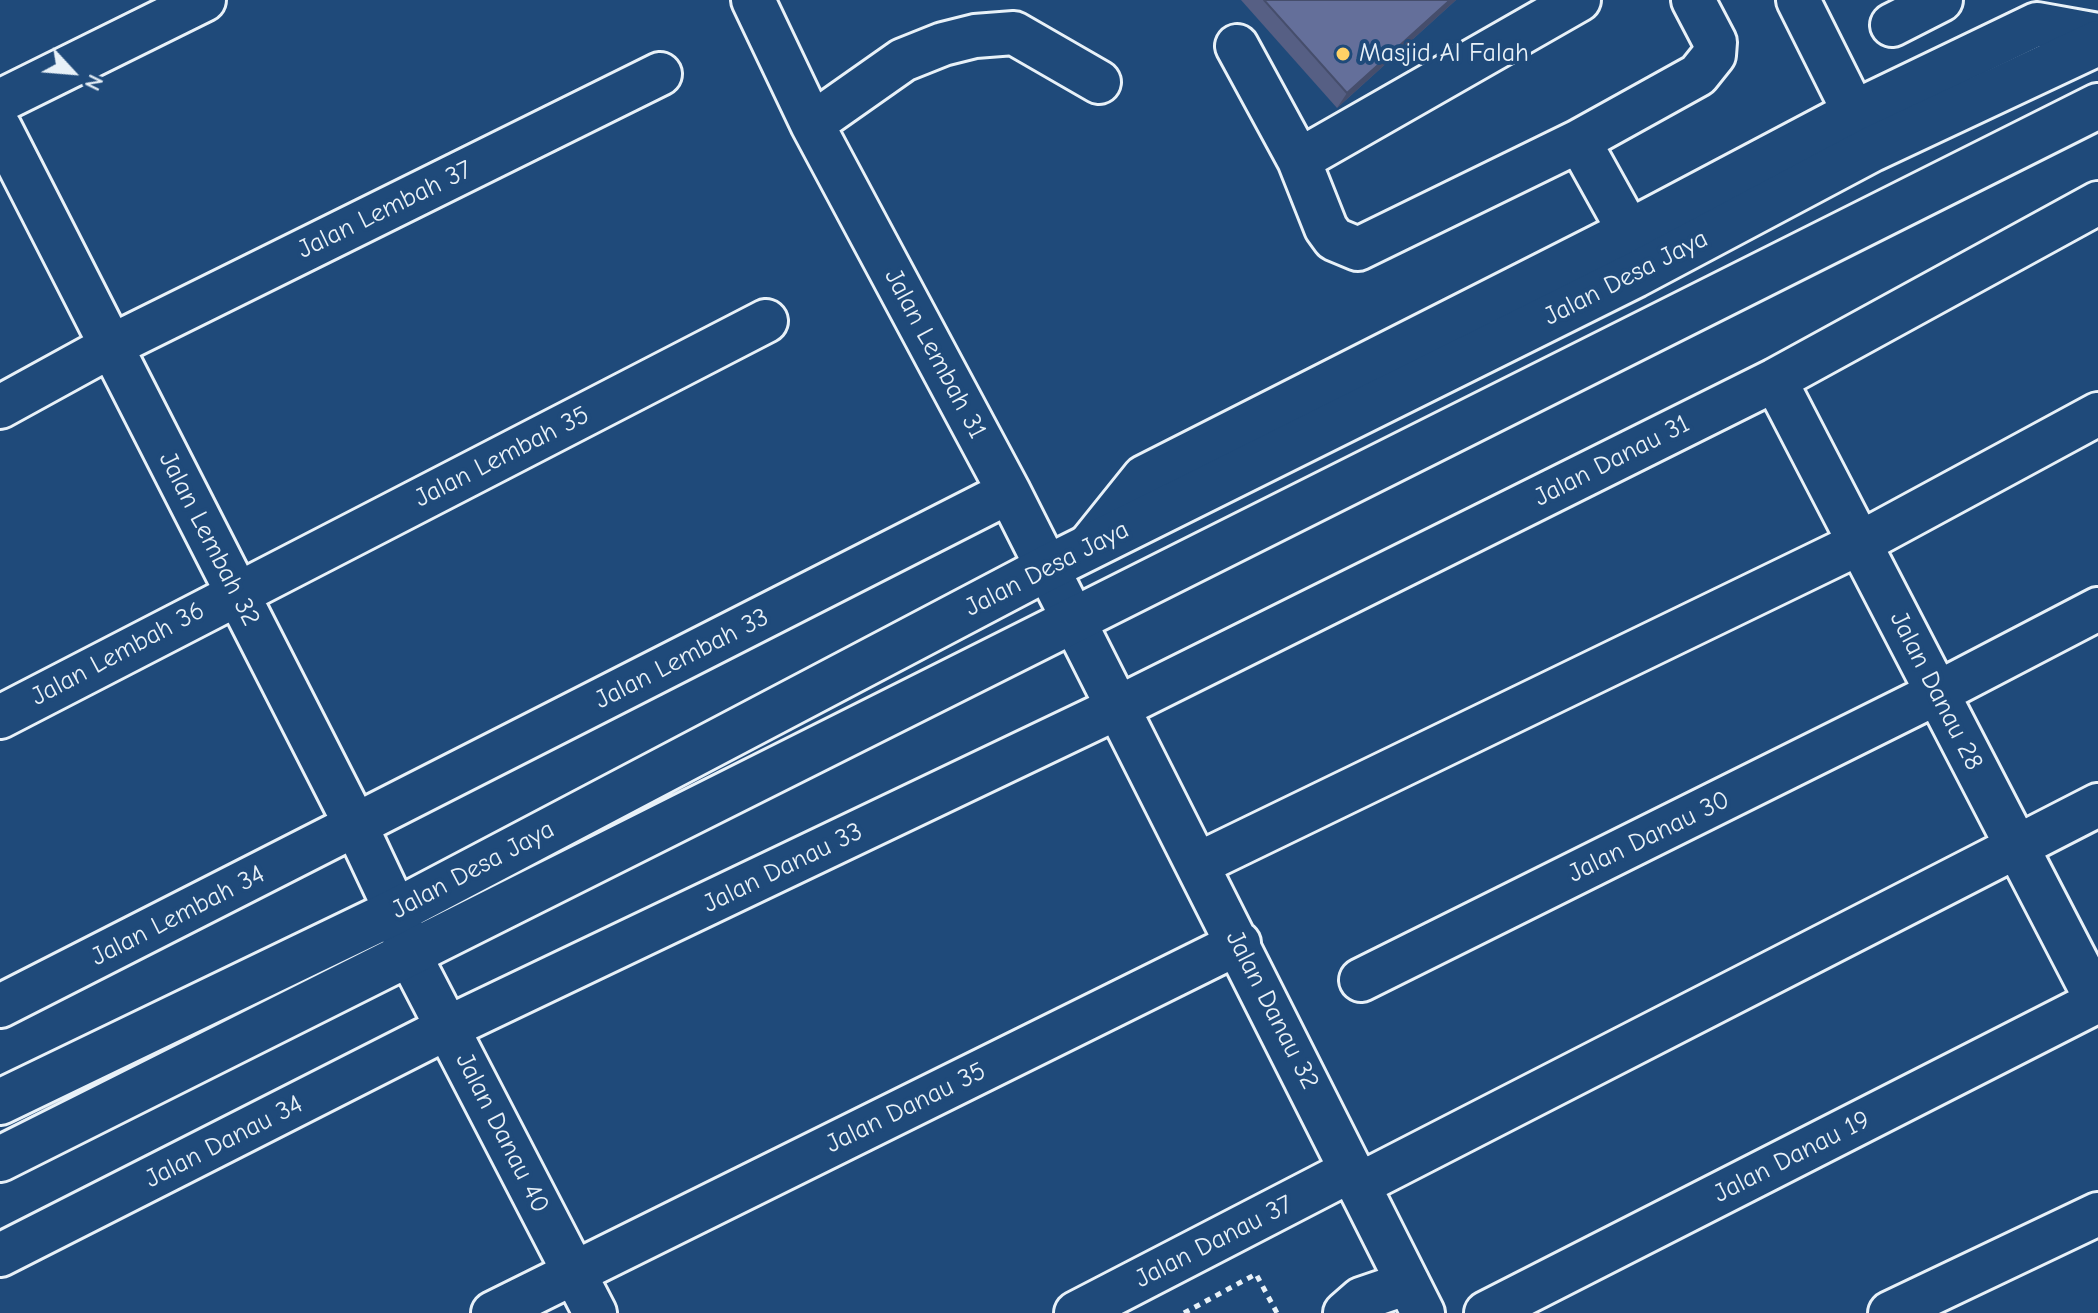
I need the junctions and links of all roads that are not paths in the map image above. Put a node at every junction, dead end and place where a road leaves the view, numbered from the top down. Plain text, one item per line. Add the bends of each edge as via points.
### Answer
1 (204, 0) edge
2 (753, 0) edge
3 (1579, 0) edge
4 (1693, 0) edge
5 (1798, 0) edge
6 (1941, 0) edge
7 (1892, 25) dead end
8 (2098, 35) edge
9 (2098, 43) edge
10 (1237, 46) dead end
11 (660, 74) dead end
12 (1099, 82) dead end
13 (0, 101) edge
14 (2098, 106) edge
15 (812, 124) junction
16 (0, 128) edge
17 (1863, 131) junction
18 (1579, 141) junction
19 (1299, 160) junction
20 (2098, 203) edge
21 (1629, 231) junction
22 (766, 321) dead end
23 (111, 346) junction
24 (1775, 380) junction
25 (0, 407) edge
26 (2098, 414) edge
27 (1009, 492) junction
28 (1860, 543) junction
29 (1087, 548) junction
30 (1047, 568) junction
31 (236, 592) junction
32 (2098, 609) edge
33 (1074, 620) junction
34 (1937, 693) junction
35 (1119, 707) junction
36 (0, 717) edge
37 (2098, 805) edge
38 (356, 826) junction
39 (2017, 847) junction
40 (1198, 864) junction
41 (396, 911) junction
42 (1239, 943) junction
43 (409, 954) junction
44 (1361, 980) dead end
45 (2098, 1002) edge
46 (0, 1006) edge
47 (447, 1028) junction
48 (0, 1102) edge
49 (0, 1159) edge
50 (1356, 1177) junction
51 (2098, 1214) edge
52 (0, 1255) edge
53 (574, 1273) junction
54 (1416, 1298) edge
55 (493, 1313) edge
56 (595, 1313) edge
57 (1076, 1313) edge
58 (1345, 1313) edge
59 (1486, 1313) edge
60 (1890, 1313) edge

1 - 13 street
2 - 15 street, Jalan Lembah 31
3 - 19 street
4 - 18 street via 1715,42 1707,67
5 - 17 street
6 - 7 street
8 - 17 street via 2037,24
9 - 17 main road, Jalan Desa Jaya
10 - 19 street
11 - 23 street, Jalan Lembah 37
12 - 15 street via 1014,33 975,36 903,60
14 - 33 main road, Jalan Desa Jaya
15 - 27 street, Jalan Lembah 31
16 - 23 street, Jalan Lembah 32
17 - 21 street
17 - 29 main road, Jalan Desa Jaya via 1635,275
18 - 19 street via 1358,249 1334,239 1326,228
18 - 21 street
20 - 24 street, Jalan Danau 31
21 - 29 street via 1144,477
22 - 31 street, Jalan Lembah 35
23 - 25 street, Jalan Lembah 37
23 - 31 street, Jalan Lembah 32
24 - 28 street, Jalan Danau 28
24 - 35 street, Jalan Danau 31
26 - 28 street
27 - 30 street, Jalan Lembah 31
27 - 38 street, Jalan Lembah 33
28 - 34 street, Jalan Danau 28
28 - 40 street
29 - 30 main road, Jalan Desa Jaya
30 - 33 street, Jalan Lembah 31
30 - 41 main road, Jalan Desa Jaya
31 - 36 street, Jalan Lembah 36
31 - 38 street, Jalan Lembah 32
32 - 34 street, Jalan Danau 30
33 - 35 street, Jalan Lembah 31
33 - 43 main road, Jalan Desa Jaya
34 - 39 street, Jalan Danau 28
34 - 44 street, Jalan Danau 30
35 - 40 street, Jalan Danau 32
35 - 47 street, Jalan Danau 33
37 - 39 street, Jalan Danau 37
38 - 41 street, Jalan Lembah 32
38 - 46 street, Jalan Lembah 34
39 - 45 street, Jalan Danau 28
39 - 50 street, Jalan Danau 37
40 - 42 street, Jalan Danau 32
41 - 43 street, Jalan Lembah 32
41 - 48 main road, Jalan Desa Jaya
42 - 50 street, Jalan Danau 32
42 - 53 street, Jalan Danau 35
43 - 47 street, Jalan Danau 40
43 - 49 main road, Jalan Desa Jaya
45 - 59 street, Jalan Danau 19
47 - 52 street, Jalan Danau 34
47 - 53 street, Jalan Danau 40
50 - 54 street, Jalan Danau 32
50 - 57 street, Jalan Danau 37
51 - 60 street
53 - 55 street, Jalan Danau 35
53 - 56 street, Jalan Danau 40
54 - 58 street via 1361,1299

